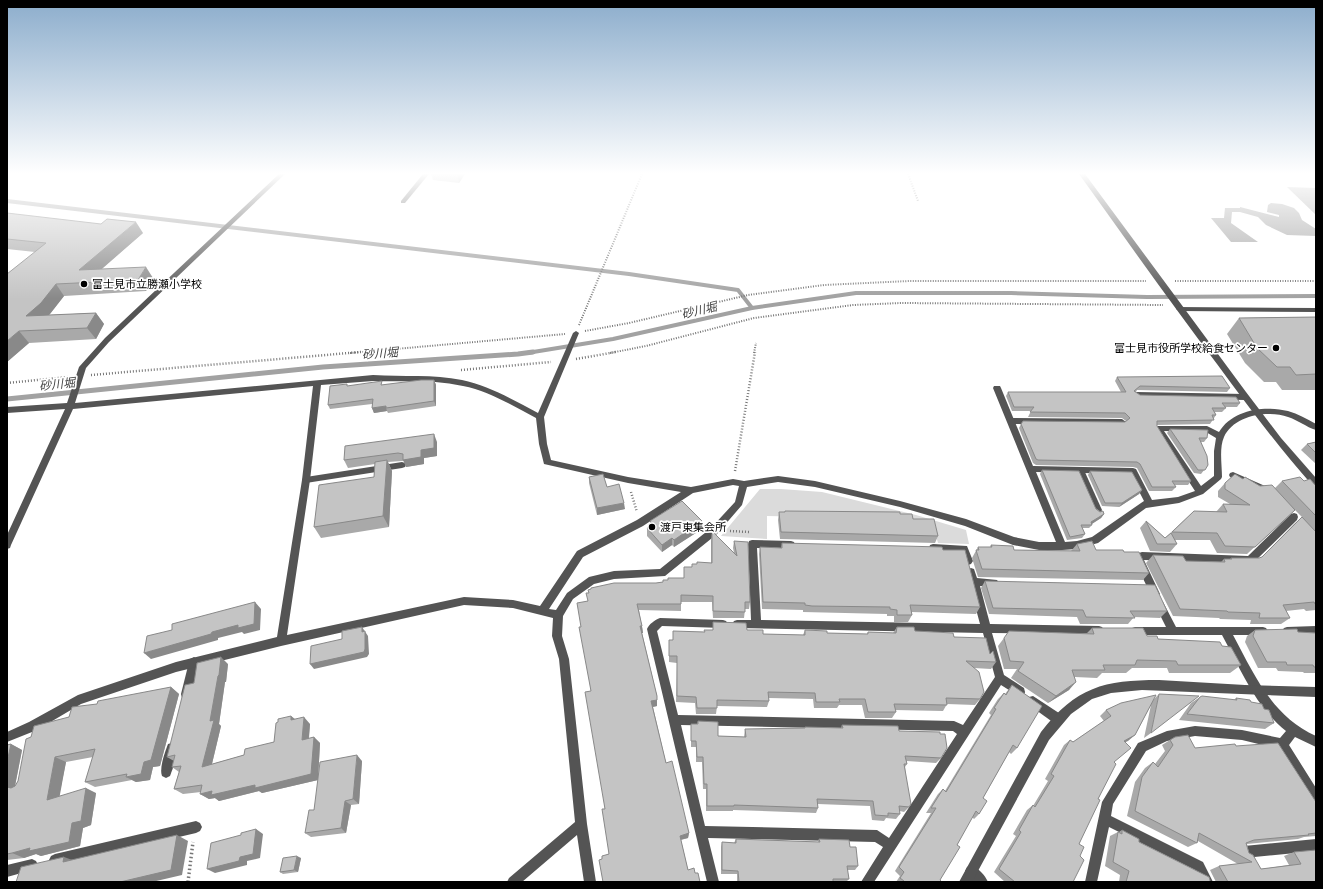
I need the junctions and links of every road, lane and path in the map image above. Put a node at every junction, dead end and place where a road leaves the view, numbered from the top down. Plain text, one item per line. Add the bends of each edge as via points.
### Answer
1 (238, 215) edge
2 (625, 215) edge
3 (1112, 215) edge
4 (1159, 281) junction
5 (1316, 281) edge
6 (1177, 306) junction
7 (1316, 310) edge
8 (576, 333) junction
9 (756, 343) dead end
10 (564, 361) junction
11 (460, 370) dead end
12 (80, 376) junction
13 (7, 383) edge
14 (317, 384) junction
15 (997, 388) dead end
16 (1137, 395) edge
17 (1245, 396) junction
18 (70, 406) junction
19 (7, 410) edge
20 (1256, 412) junction
21 (540, 417) junction
22 (1011, 421) junction
23 (1122, 422) edge
24 (1316, 427) edge
25 (1220, 437) junction
26 (402, 465) edge
27 (1032, 469) junction
28 (1080, 470) junction
29 (1233, 475) edge
30 (306, 480) junction
31 (628, 480) junction
32 (733, 482) junction
33 (744, 484) junction
34 (1316, 484) edge
35 (691, 490) junction
36 (1200, 492) junction
37 (1273, 495) edge
38 (1150, 504) junction
39 (1098, 510) edge
40 (1294, 517) edge
41 (640, 523) junction
42 (714, 531) junction
43 (762, 544) junction
44 (7, 545) edge
45 (798, 545) edge
46 (1062, 546) junction
47 (926, 548) edge
48 (973, 582) junction
49 (1004, 583) edge
50 (543, 610) junction
51 (558, 615) junction
52 (756, 624) junction
53 (987, 629) junction
54 (1110, 630) edge
55 (1126, 630) edge
56 (1316, 630) edge
57 (1173, 631) junction
58 (1225, 631) junction
59 (281, 641) junction
60 (194, 662) junction
61 (1000, 678) junction
62 (1258, 691) junction
63 (1316, 692) edge
64 (183, 706) edge
65 (1058, 719) junction
66 (673, 720) junction
67 (33, 726) junction
68 (1294, 730) junction
69 (964, 732) junction
70 (175, 736) edge
71 (7, 737) edge
72 (30, 741) edge
73 (1316, 742) edge
74 (1282, 744) junction
75 (166, 772) dead end
76 (1316, 798) edge
77 (1105, 819) junction
78 (581, 824) junction
79 (196, 827) joint
80 (700, 832) junction
81 (1316, 845) edge
82 (891, 846) junction
83 (1244, 852) edge
84 (7, 870) edge
85 (971, 871) junction
86 (188, 882) edge
87 (513, 882) edge
88 (590, 882) edge
89 (713, 882) edge
90 (867, 882) edge
91 (964, 882) edge
92 (982, 882) edge
93 (1091, 882) edge
94 (1207, 882) edge

1 - 12 street via 107,340 83,366
2 - 8 path
3 - 4 street
4 - 5 path
4 - 6 street
4 - 8 path via 909,281 824,284 748,296
6 - 7 street
6 - 10 path via 924,303 853,305 754,318 646,346
6 - 17 street
8 - 10 street
8 - 12 path
9 - 32 path
10 - 11 path
10 - 21 street
12 - 13 path
12 - 18 street
14 - 18 street
14 - 21 street via 373,378 453,381 473,386
14 - 30 street
15 - 22 street
16 - 17 street
17 - 20 street
18 - 19 street
18 - 44 street
20 - 24 street via 1289,414
20 - 25 street via 1232,421
20 - 34 street
21 - 31 street via 547,462
22 - 23 street
22 - 27 street
25 - 36 street via 1218,478
25 - 36 street via 1207,429 1158,428
26 - 30 street
27 - 28 street
27 - 46 street
28 - 38 street via 1133,471
28 - 39 street
29 - 37 street via 1268,489
30 - 59 street
31 - 35 street
31 - 41 path
32 - 33 street
32 - 35 street
33 - 42 street via 740,503
33 - 46 street via 778,478 815,484 900,504 959,521 1013,541 1039,546
35 - 41 street
36 - 38 street via 1179,500
38 - 46 street via 1144,505 1095,540
40 - 57 street via 1250,560 1142,556 1139,560 1147,586
41 - 50 street via 580,554
42 - 43 path via 762,533
42 - 51 street via 662,573 614,575 592,580 570,596
43 - 45 street
43 - 52 street via 752,544
47 - 48 street via 964,549
48 - 49 street
48 - 53 street
50 - 51 street
50 - 59 street via 513,604 464,601
51 - 78 street via 557,636 564,659
52 - 53 street
52 - 66 street via 660,622 652,629
53 - 54 street
53 - 61 street
55 - 57 street
56 - 58 street
57 - 58 street
58 - 62 street
59 - 60 street
60 - 64 street
60 - 67 street via 78,700
61 - 65 street
61 - 69 street
62 - 63 street
62 - 65 street via 1127,686 1098,692 1074,704
62 - 68 street via 1270,709
65 - 85 street via 1045,736
66 - 69 street via 954,726
66 - 80 street
67 - 71 street
67 - 72 street
68 - 73 street
68 - 74 street
69 - 82 street
70 - 75 street
74 - 76 street
74 - 77 street via 1242,735 1195,731 1167,736 1142,747 1108,802
77 - 93 street
77 - 94 street via 1199,866
78 - 87 street
78 - 88 street
79 - 84 street
79 - 86 path
80 - 82 street via 877,836
80 - 89 street
81 - 83 street
82 - 90 street
85 - 91 street
85 - 92 street

